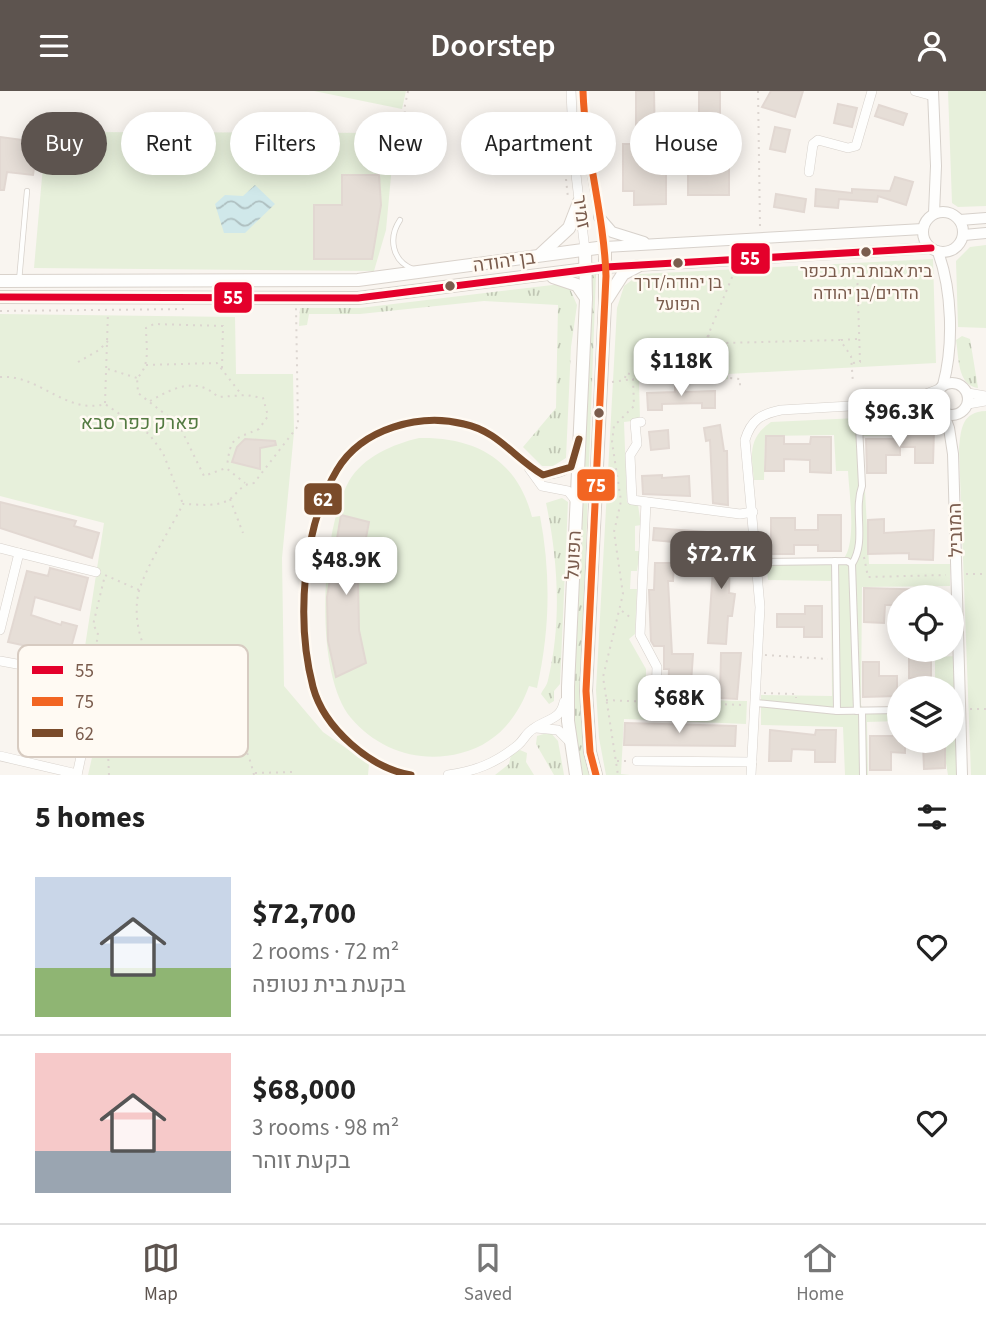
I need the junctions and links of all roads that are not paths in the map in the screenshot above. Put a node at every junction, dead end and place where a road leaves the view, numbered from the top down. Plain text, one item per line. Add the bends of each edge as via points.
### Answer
1 (571, 91) edge
2 (583, 91) edge
3 (872, 91) edge
4 (915, 91) edge
5 (933, 94) edge
6 (809, 172) dead end
7 (27, 191) dead end
8 (579, 202) junction
9 (939, 212) junction
10 (599, 217) junction
11 (986, 218) edge
12 (400, 220) dead end
13 (960, 220) junction
14 (923, 229) junction
15 (986, 233) edge
16 (964, 235) junction
17 (660, 245) junction
18 (605, 247) junction
19 (585, 250) junction
20 (934, 250) junction
21 (951, 251) junction
22 (535, 257) junction
23 (638, 265) junction
24 (606, 267) junction
25 (586, 269) junction
26 (434, 272) junction
27 (539, 275) junction
28 (0, 281) edge
29 (19, 281) junction
30 (946, 281) junction
31 (0, 297) edge
32 (586, 299) junction
33 (606, 303) junction
34 (949, 354) junction
35 (941, 387) junction
36 (986, 396) edge
37 (964, 399) junction
38 (986, 401) edge
39 (907, 402) junction
40 (858, 406) junction
41 (940, 410) junction
42 (641, 422) dead end
43 (579, 439) junction
44 (953, 454) junction
45 (529, 466) junction
46 (646, 502) junction
47 (577, 505) junction
48 (753, 512) junction
49 (0, 548) edge
50 (19, 553) junction
51 (758, 562) junction
52 (835, 562) junction
53 (852, 564) junction
54 (96, 572) dead end
55 (0, 630) edge
56 (0, 661) edge
57 (18, 664) edge
58 (956, 676) edge
59 (568, 687) junction
60 (656, 696) dead end
61 (756, 703) junction
62 (837, 711) junction
63 (887, 711) edge
64 (859, 712) junction
65 (531, 730) junction
66 (570, 742) junction
67 (960, 753) edge
68 (0, 756) edge
69 (637, 761) road end
70 (752, 762) junction
71 (77, 774) edge
72 (411, 775) edge
73 (448, 775) edge
74 (576, 775) edge
75 (596, 775) edge
76 (751, 775) edge
77 (863, 775) edge
78 (962, 775) edge

1 - 8 street, זמיר via 567,117
2 - 10 street, זמיר
3 - 6 street via 856,146 818,140 813,144
4 - 5 street
5 - 9 street
7 - 29 lane
8 - 19 street, זמיר
8 - 22 main road via 569,228
9 - 13 street
9 - 14 street
10 - 17 street via 612,232
10 - 18 street, זמיר
11 - 13 street
12 - 26 lane via 393,236 399,260 411,268
13 - 16 street
14 - 17 street, בן יהודה
14 - 20 street via 924,239
15 - 16 street
16 - 21 street
17 - 18 street, בן יהודה
18 - 19 main road, בן יהודה
18 - 24 main road, הפועל
19 - 22 main road, בן יהודה
19 - 25 main road, הפועל
20 - 21 street
20 - 23 street, בן יהודה
20 - 30 street, המוביל
21 - 30 street, המוביל
22 - 26 main road, בן יהודה
23 - 24 street, בן יהודה
23 - 33 main road via 623,274
24 - 25 street, בן יהודה
24 - 33 main road, הפועל
25 - 27 main road, בן יהודה
25 - 32 main road, הפועל
26 - 29 main road, בן יהודה via 359,280
27 - 31 main road, בן יהודה via 358,298
27 - 32 main road via 569,280
28 - 29 main road, בן יהודה
30 - 34 street, המוביל
32 - 43 main road, הפועל
33 - 75 main road, הפועל via 586,691
34 - 35 street, המוביל
34 - 37 street, המוביל
35 - 37 street via 950,382
35 - 39 street
35 - 41 street via 935,397
36 - 37 street
37 - 38 street
37 - 41 street via 954,415
37 - 44 street, המוביל
39 - 40 street
39 - 41 street
40 - 48 street via 781,410 754,421 745,440
40 - 53 street via 862,486 858,496 859,553
41 - 44 street, המוביל via 949,428
42 - 46 street via 635,423 637,444 630,455 632,501
43 - 45 street via 575,460 564,471 544,475
43 - 47 main road, הפועל
44 - 58 street, המוביל
45 - 47 street via 541,486 568,491
45 - 72 street via 504,442 477,427 452,421 408,422 360,446 338,468 329,489 304,575 305,633 313,689 330,722 360,750 382,766
46 - 48 street
46 - 60 street via 640,635 657,667
47 - 59 main road, הפועל
48 - 51 street
49 - 50 street
50 - 54 street
50 - 55 street
51 - 52 street
51 - 61 street
52 - 53 street
52 - 62 street
53 - 64 street
56 - 57 street
59 - 65 street via 562,712
59 - 66 main road, הפועל
61 - 62 street
61 - 70 street
62 - 64 street
63 - 64 street
64 - 77 street
65 - 66 street via 551,728
65 - 73 street via 497,761
66 - 74 main road, הפועל
67 - 78 street, המוביל
68 - 71 street
69 - 70 street
70 - 76 street

